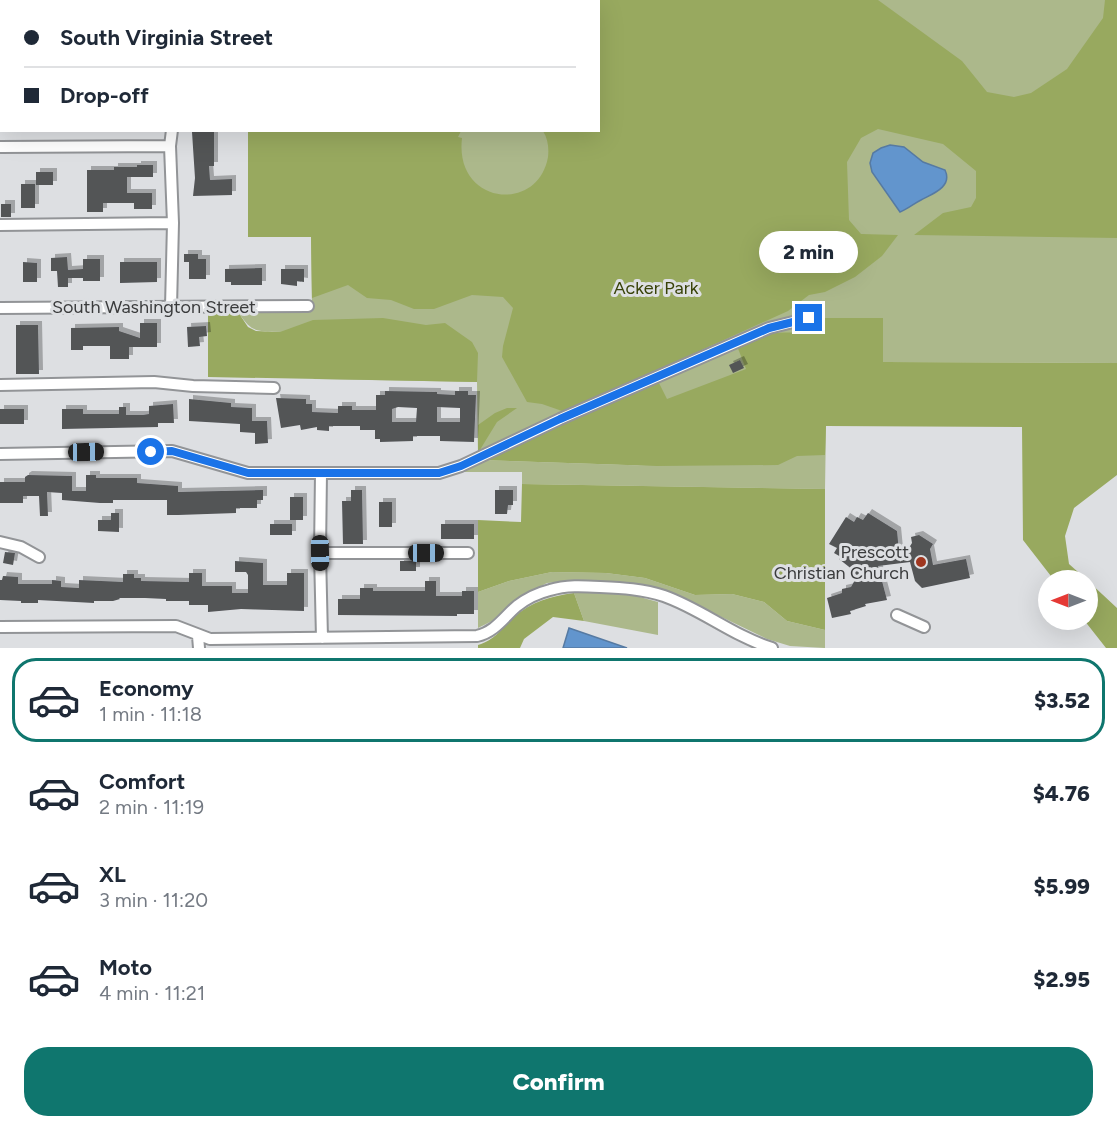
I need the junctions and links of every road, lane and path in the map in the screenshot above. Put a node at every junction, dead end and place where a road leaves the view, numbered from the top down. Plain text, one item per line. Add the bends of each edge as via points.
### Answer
1 (172, 132) edge
2 (170, 146) junction
3 (0, 147) edge
4 (173, 223) junction
5 (0, 225) edge
6 (308, 306) dead end
7 (171, 307) junction
8 (0, 308) edge
9 (809, 318) dead end
10 (0, 385) edge
11 (274, 388) dead end
12 (0, 454) edge
13 (321, 473) junction
14 (0, 542) edge
15 (320, 553) junction
16 (468, 553) dead end
17 (39, 557) dead end
18 (897, 615) dead end
19 (0, 627) edge
20 (924, 627) dead end
21 (198, 636) junction
22 (322, 638) junction
23 (199, 648) edge
24 (772, 648) edge

1 - 2 street
2 - 3 street
2 - 4 street
4 - 5 street
4 - 7 street
6 - 7 street, South Washington Street
7 - 8 street, South Washington Street
9 - 13 street via 769,328 439,473
10 - 11 street via 154,382
12 - 13 street via 172,451 248,473
13 - 15 street
14 - 17 street
15 - 16 street
15 - 22 street
18 - 20 street
19 - 21 street via 176,626
21 - 22 street
21 - 23 street
22 - 24 street via 485,635 538,594 565,587 593,586 665,597

